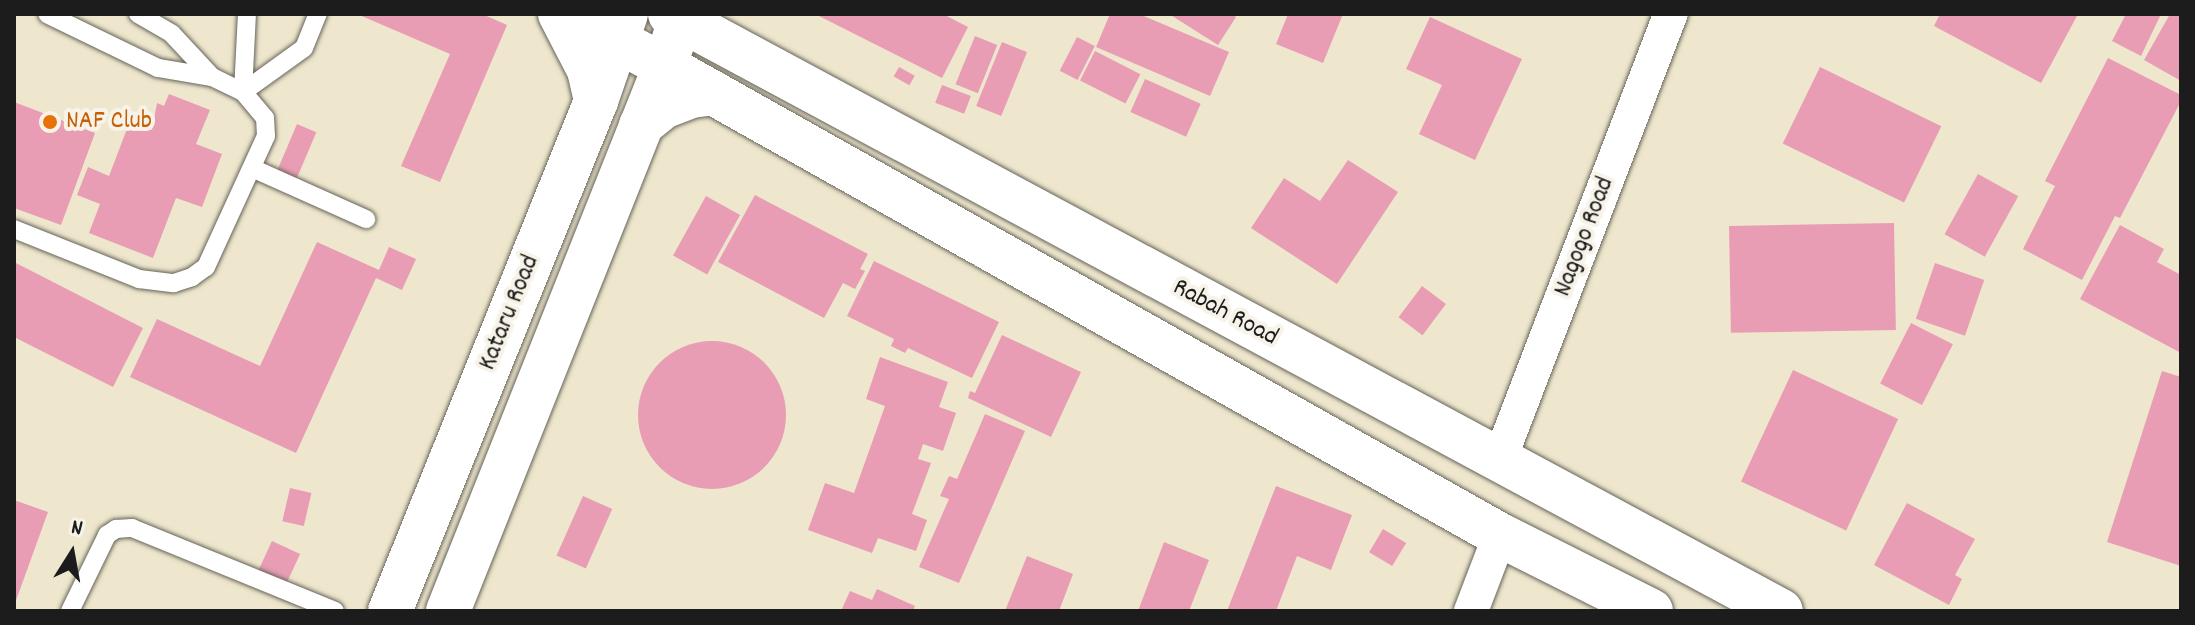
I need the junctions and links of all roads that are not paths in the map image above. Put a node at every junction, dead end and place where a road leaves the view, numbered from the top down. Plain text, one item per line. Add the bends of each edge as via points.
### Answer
1 (47, 14) edge
2 (138, 14) edge
3 (247, 14) edge
4 (318, 14) edge
5 (563, 14) edge
6 (1671, 14) edge
7 (678, 16) edge
8 (622, 29) edge
9 (665, 66) junction
10 (212, 77) junction
11 (243, 92) junction
12 (714, 93) junction
13 (596, 101) junction
14 (641, 125) junction
15 (254, 169) junction
16 (366, 219) dead end
17 (14, 229) edge
18 (1499, 461) junction
19 (1500, 535) junction
20 (70, 611) edge
21 (335, 611) edge
22 (390, 611) edge
23 (448, 611) edge
24 (1471, 611) edge
25 (1651, 611) edge
26 (1781, 611) edge

1 - 10 lane via 158,68
2 - 10 lane via 172,34
3 - 11 lane
4 - 11 lane via 304,48
5 - 8 main road
5 - 13 main road via 584,57
6 - 18 street, Nagogo Road
7 - 9 main road, Kataru Road
7 - 18 main road, Rabah Road
8 - 9 main road
8 - 13 main road, Kataru Road
9 - 12 main road
9 - 14 main road, Kataru Road
10 - 11 lane
11 - 15 lane via 265,118 266,136
12 - 14 main road via 663,107
12 - 19 main road
13 - 22 main road, Kataru Road
14 - 23 main road, Kataru Road
15 - 16 lane
15 - 17 lane via 206,267 174,283 139,279
18 - 26 main road, Rabah Road
19 - 24 street
19 - 25 main road
20 - 21 lane via 107,535 132,528

